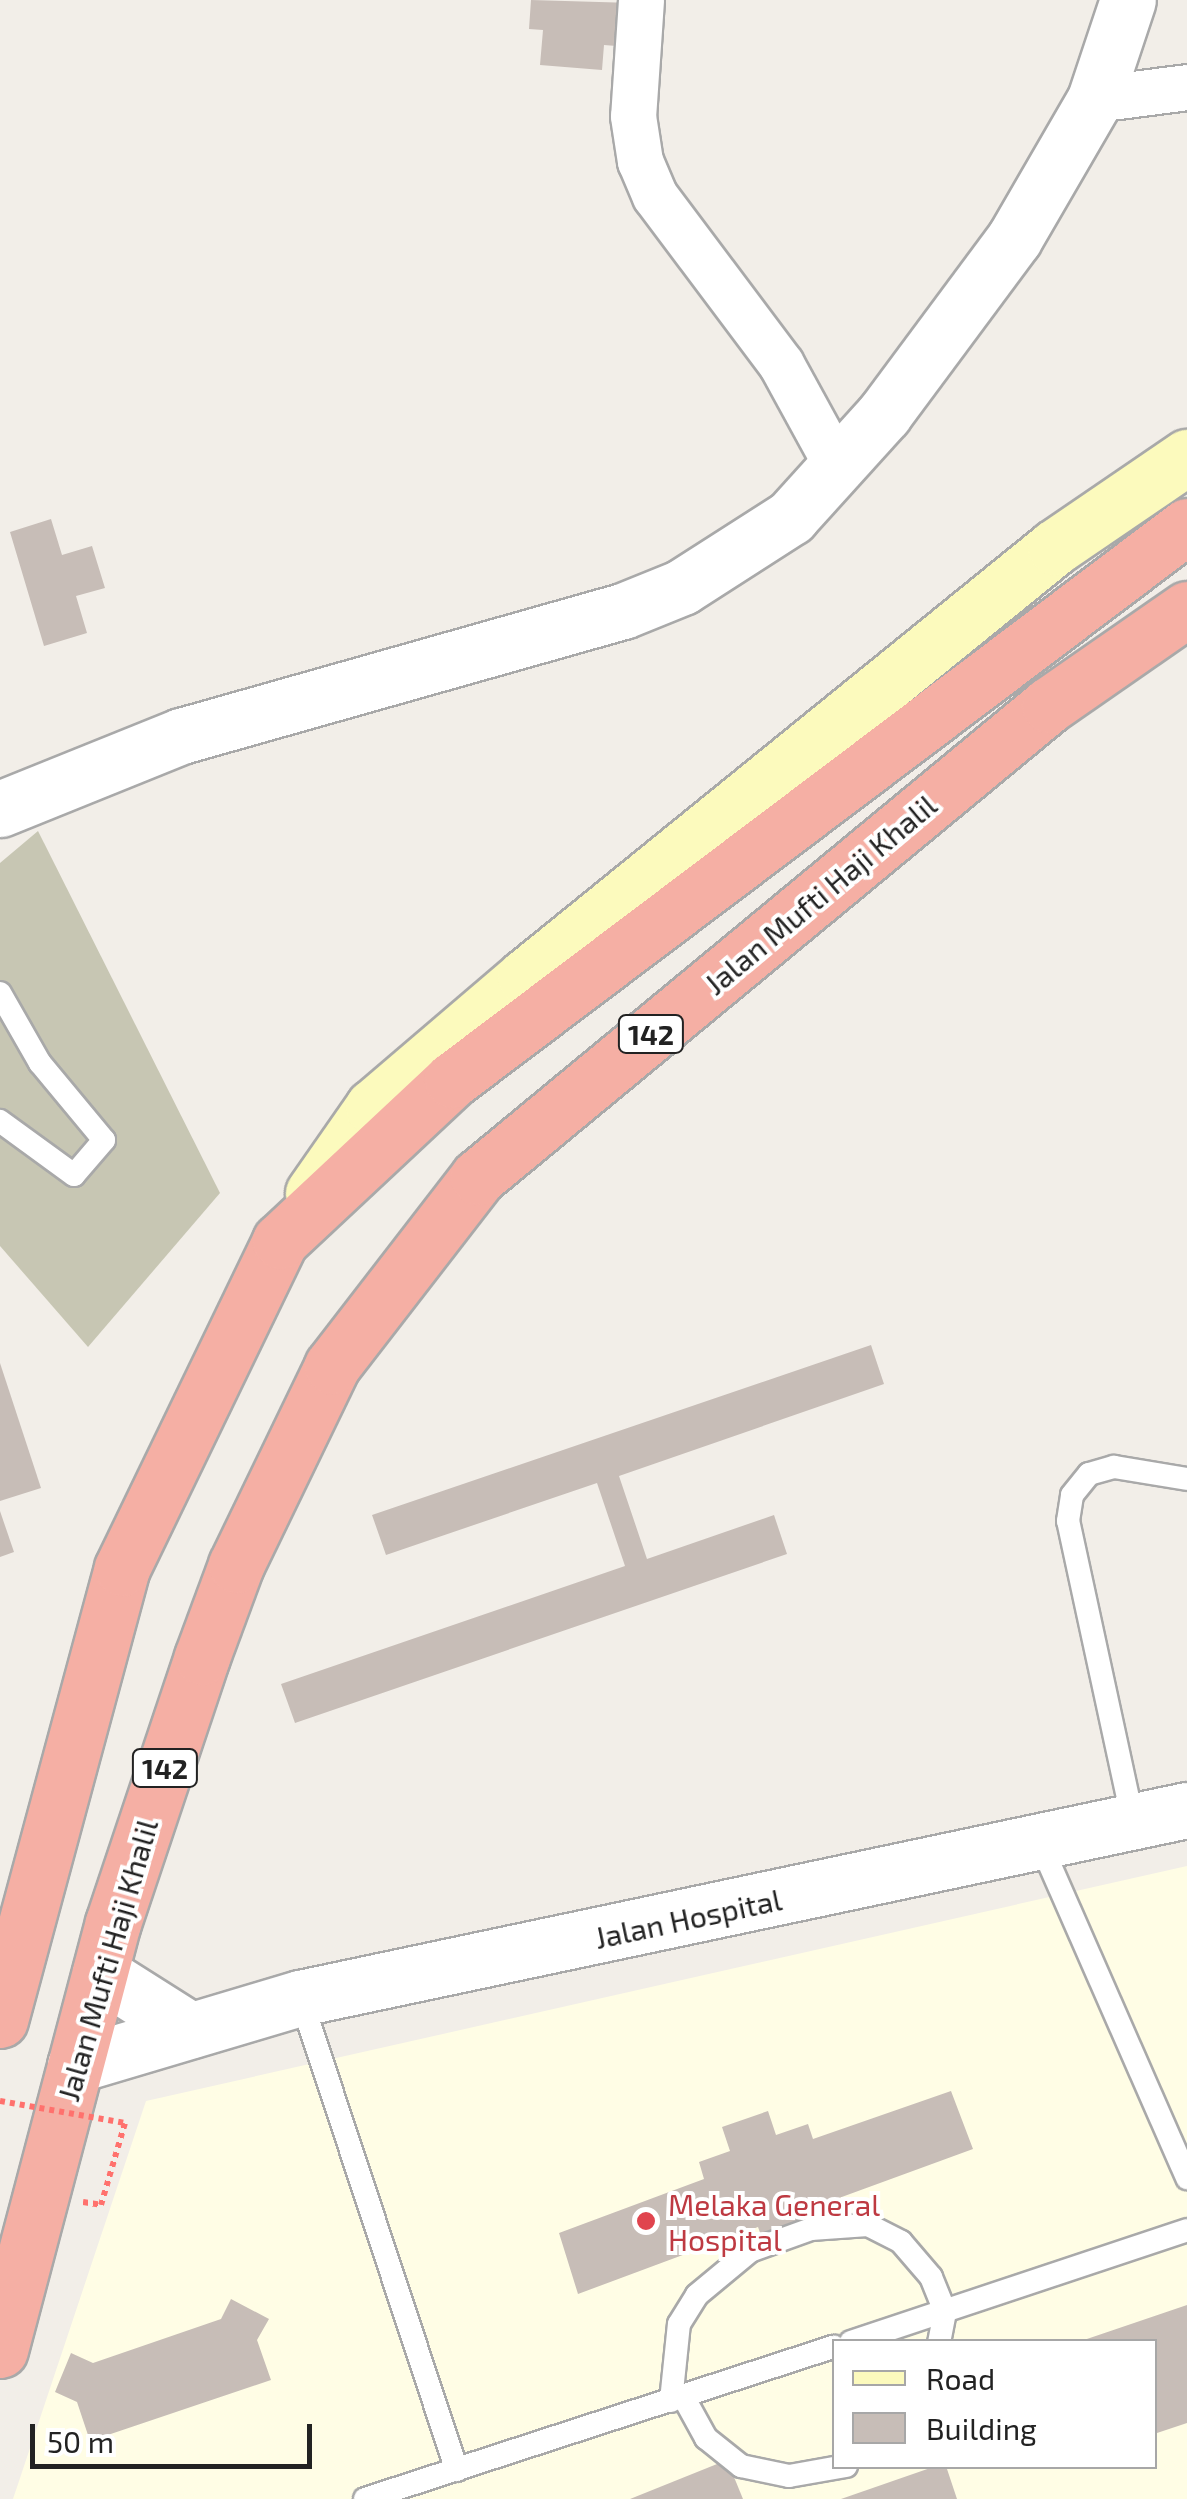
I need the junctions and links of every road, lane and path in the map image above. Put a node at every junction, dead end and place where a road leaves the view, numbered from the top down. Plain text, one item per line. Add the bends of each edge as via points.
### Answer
1 (641, 0) edge
2 (1128, 0) edge
3 (1187, 87) edge
4 (1095, 99) junction
5 (1187, 457) edge
6 (839, 470) junction
7 (1176, 532) edge
8 (1187, 609) edge
9 (0, 809) edge
10 (0, 992) edge
11 (0, 1122) edge
12 (280, 1241) junction
13 (1187, 1479) edge
14 (1187, 1810) edge
15 (1133, 1822) junction
16 (1041, 1845) junction
17 (100, 1973) junction
18 (300, 1998) junction
19 (0, 2020) edge
20 (190, 2030) junction
21 (74, 2065) junction
22 (0, 2101) edge
23 (124, 2123) dead end
24 (1187, 2178) edge
25 (1187, 2230) edge
26 (944, 2312) junction
27 (859, 2339) edge
28 (940, 2339) edge
29 (832, 2348) edge
30 (0, 2350) edge
31 (677, 2399) junction
32 (832, 2468) edge
33 (458, 2470) junction
34 (366, 2499) edge

1 - 6 street via 633,116 640,161 655,196 781,364
2 - 4 street
3 - 4 street
4 - 6 street via 1014,239
5 - 12 main road, 142 via 1054,548 387,1095
6 - 9 street via 741,552 623,611 181,736
7 - 12 highway, 142 via 452,1080
8 - 17 highway, Jalan Mufti Haji Khalil / 142 via 1049,705 478,1177 398,1271 332,1366 236,1564
10 - 11 lane via 40,1062 104,1140 74,1174
12 - 19 highway, 142 via 122,1568
13 - 15 lane via 1114,1467 1089,1474 1072,1496 1068,1521
14 - 15 street, Jalan Hospital
15 - 16 street, Jalan Hospital
16 - 18 street, Jalan Hospital
16 - 24 lane
17 - 20 street
17 - 21 highway, Jalan Mufti Haji Khalil / 142
18 - 20 street, Jalan Hospital
18 - 33 lane
20 - 21 street, Jalan Hospital
21 - 30 highway, Jalan Mufti Haji Khalil / 142
22 - 23 path, bridge
25 - 26 lane
26 - 27 lane
26 - 28 lane
26 - 31 lane via 931,2277 901,2242 868,2225 811,2229 750,2251 697,2295 680,2324
29 - 31 lane
31 - 32 lane via 706,2438 741,2466 789,2476
31 - 33 lane
33 - 34 lane

